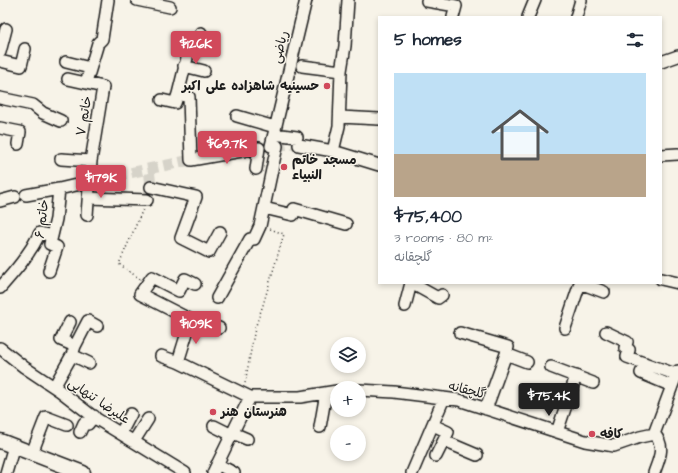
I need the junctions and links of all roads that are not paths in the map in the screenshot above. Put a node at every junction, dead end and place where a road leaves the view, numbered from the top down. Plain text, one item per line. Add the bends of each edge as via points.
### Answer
1 (108, 0) edge
2 (136, 0) edge
3 (306, 0) edge
4 (348, 0) edge
5 (427, 0) edge
6 (535, 0) edge
7 (581, 0) edge
8 (170, 7) dead end
9 (453, 16) edge
10 (528, 16) edge
11 (576, 16) edge
12 (6, 29) dead end
13 (201, 33) dead end
14 (25, 49) dead end
15 (0, 52) edge
16 (678, 56) edge
17 (0, 61) edge
18 (66, 62) dead end
19 (662, 62) edge
20 (184, 66) junction
21 (302, 66) dead end
22 (90, 68) junction
23 (204, 71) dead end
24 (341, 71) junction
25 (68, 79) dead end
26 (86, 83) junction
27 (178, 94) junction
28 (0, 98) edge
29 (162, 100) dead end
30 (237, 116) dead end
31 (340, 117) junction
32 (378, 119) edge
33 (61, 121) dead end
34 (0, 128) edge
35 (275, 130) junction
36 (18, 144) dead end
37 (333, 151) junction
38 (678, 154) edge
39 (662, 155) edge
40 (61, 159) dead end
41 (91, 161) junction
42 (378, 165) edge
43 (256, 169) dead end
44 (115, 176) tunnel mouth
45 (90, 182) junction
46 (151, 187) dead end
47 (59, 189) junction
48 (89, 198) junction
49 (147, 200) road end
50 (0, 201) edge
51 (264, 208) junction
52 (88, 215) dead end
53 (346, 224) dead end
54 (220, 232) dead end
55 (52, 236) junction
56 (49, 271) dead end
57 (662, 279) edge
58 (677, 279) edge
59 (195, 284) dead end
60 (411, 284) edge
61 (413, 284) edge
62 (580, 284) edge
63 (590, 285) edge
64 (0, 288) edge
65 (604, 292) dead end
66 (442, 295) dead end
67 (217, 298) dead end
68 (405, 306) dead end
69 (191, 320) junction
70 (70, 322) dead end
71 (97, 326) dead end
72 (219, 328) dead end
73 (565, 328) dead end
74 (460, 332) dead end
75 (606, 332) dead end
76 (0, 348) edge
77 (73, 351) junction
78 (506, 354) junction
79 (161, 356) dead end
80 (178, 362) junction
81 (527, 362) dead end
82 (89, 363) dead end
83 (645, 363) junction
84 (551, 367) dead end
85 (678, 374) edge
86 (576, 376) junction
87 (593, 383) dead end
88 (672, 386) junction
89 (54, 387) junction
90 (366, 390) edge
91 (330, 392) edge
92 (245, 395) junction
93 (330, 398) edge
94 (444, 398) junction
95 (486, 409) junction
96 (132, 414) dead end
97 (94, 416) junction
98 (148, 419) dead end
99 (67, 425) dead end
100 (433, 425) junction
101 (214, 426) dead end
102 (320, 427) dead end
103 (80, 432) dead end
104 (557, 432) junction
105 (121, 433) junction
106 (232, 434) junction
107 (654, 434) junction
108 (247, 439) dead end
109 (0, 441) edge
110 (134, 441) junction
111 (444, 441) junction
112 (14, 446) junction
113 (32, 453) junction
114 (477, 455) dead end
115 (436, 456) dead end
116 (215, 469) edge
117 (6, 473) edge
118 (83, 473) edge
119 (184, 473) edge
120 (234, 473) edge
121 (412, 473) edge
122 (654, 473) edge

1 - 22 street, خاتم ۷ via 102,39 98,43
2 - 8 street
3 - 35 street, ریاضی
4 - 24 street
5 - 9 street via 456,6
6 - 10 street
7 - 11 street
12 - 15 street
13 - 20 street via 195,51 189,50
14 - 17 street via 22,66
16 - 19 street
18 - 22 street
20 - 23 street
20 - 27 street
21 - 24 street
22 - 26 street, خاتم ۷
24 - 31 street
25 - 26 street
26 - 41 street, خاتم ۷ via 103,87
27 - 29 street via 175,103
27 - 43 street via 189,97 191,160 259,148
28 - 33 street via 33,105 42,113
30 - 35 street
31 - 32 street
31 - 37 street
34 - 36 street via 20,132
35 - 37 street via 298,141
35 - 51 street, ریاضی
37 - 42 street
38 - 39 street
40 - 41 street
41 - 45 street, خاتم ۷
44 - 45 street
45 - 47 street
45 - 48 street, خاتم ۷
46 - 54 street via 196,197 181,238 209,252
47 - 50 street
47 - 55 street, خاتم ۶
48 - 49 street
48 - 52 street, خاتم ۷
51 - 53 street via 293,215 294,209
51 - 67 street, ریاضی via 254,239 250,239
55 - 56 street, خاتم ۶ via 50,244 57,247
55 - 64 street via 40,233 28,255
57 - 58 street
59 - 69 street via 185,279 179,291 152,277 140,294
60 - 68 street
61 - 66 street via 438,298
62 - 73 street
63 - 65 street
69 - 72 street
69 - 80 street
70 - 77 street via 61,340
71 - 77 street via 88,321
74 - 78 street via 508,347
75 - 83 street via 627,342 625,348 630,350 627,357
76 - 89 street, علیرضا تنهایی
77 - 82 street
77 - 89 street
78 - 81 street
78 - 95 street
79 - 80 street
80 - 92 street
83 - 85 street
83 - 88 street via 641,373
84 - 86 street
85 - 88 street
86 - 87 street
86 - 104 street
88 - 107 street
89 - 97 street, علیرضا تنهایی
90 - 94 street, گلچقانه
91 - 92 street via 300,397
92 - 106 street
93 - 102 street
94 - 95 street, گلچقانه
94 - 100 street
95 - 104 street, گلچقانه
96 - 105 street
97 - 103 street via 88,424 84,423
97 - 105 street, علیرضا تنهایی
98 - 110 street
99 - 113 street via 46,417
100 - 111 street via 448,432
100 - 121 street
101 - 106 street
104 - 107 street, گلچقانه via 584,441 614,446
105 - 110 street, علیرضا تنهایی
106 - 108 street
106 - 116 street
107 - 122 street via 661,450
109 - 112 main road
110 - 119 street, علیرضا تنهایی
111 - 114 street
111 - 115 street
112 - 113 main road
112 - 117 street
113 - 118 main road
116 - 120 street

